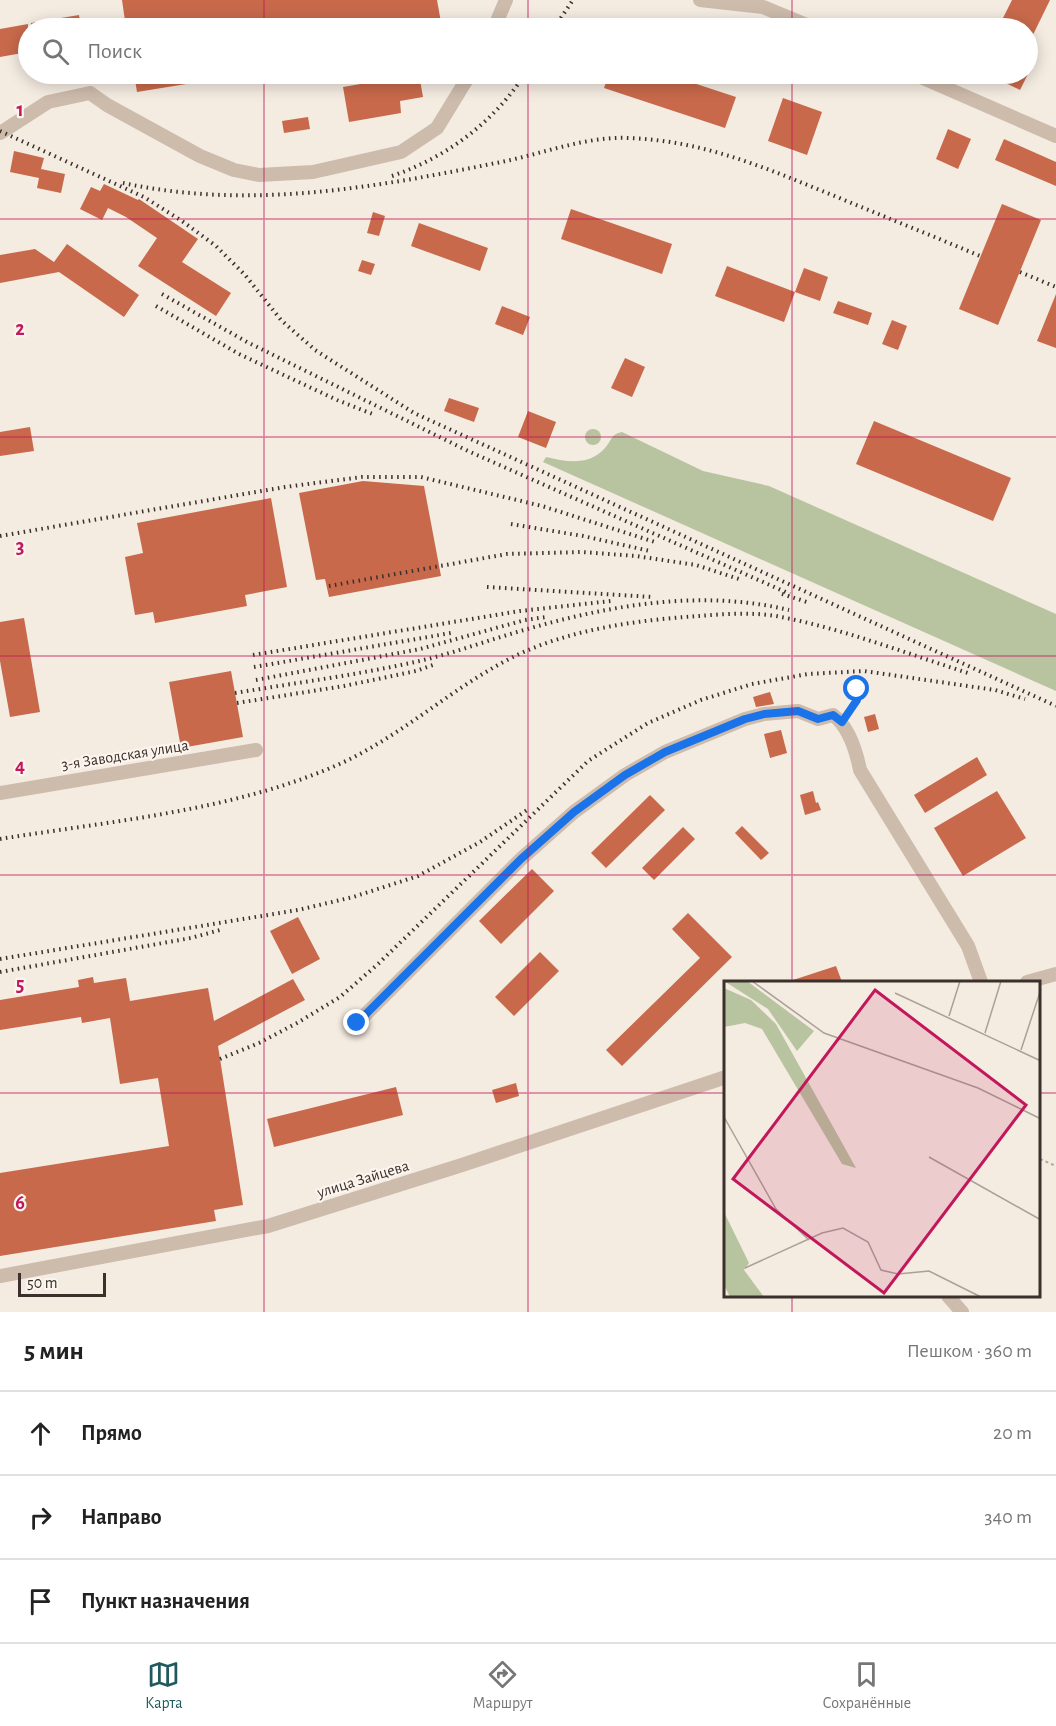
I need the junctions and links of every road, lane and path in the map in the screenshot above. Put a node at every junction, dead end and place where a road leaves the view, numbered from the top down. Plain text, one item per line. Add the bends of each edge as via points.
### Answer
1 (506, 0) edge
2 (700, 0) edge
3 (498, 18) edge
4 (790, 18) edge
5 (465, 84) edge
6 (937, 84) edge
7 (0, 133) edge
8 (1056, 136) edge
9 (857, 689) dead end
10 (842, 722) junction
11 (256, 750) dead end
12 (0, 793) edge
13 (1056, 974) edge
14 (981, 981) edge
15 (1031, 981) edge
16 (357, 1023) dead end
17 (724, 1078) edge
18 (1041, 1159) edge
19 (1056, 1166) edge
20 (0, 1276) edge
21 (949, 1297) edge
22 (962, 1312) edge

1 - 3 street
2 - 4 street via 763,7
5 - 7 street via 437,128 402,152 313,172 245,173 218,165 90,93 48,102
6 - 8 street
9 - 10 path via 857,700
10 - 14 street via 860,770 969,946
10 - 16 street via 833,715 818,719 798,711 764,714 665,752 625,775 574,812 521,859
11 - 12 street, 3-я Заводская улица
13 - 15 street
17 - 20 street, улица Зайцева via 268,1226
18 - 19 path
21 - 22 street

